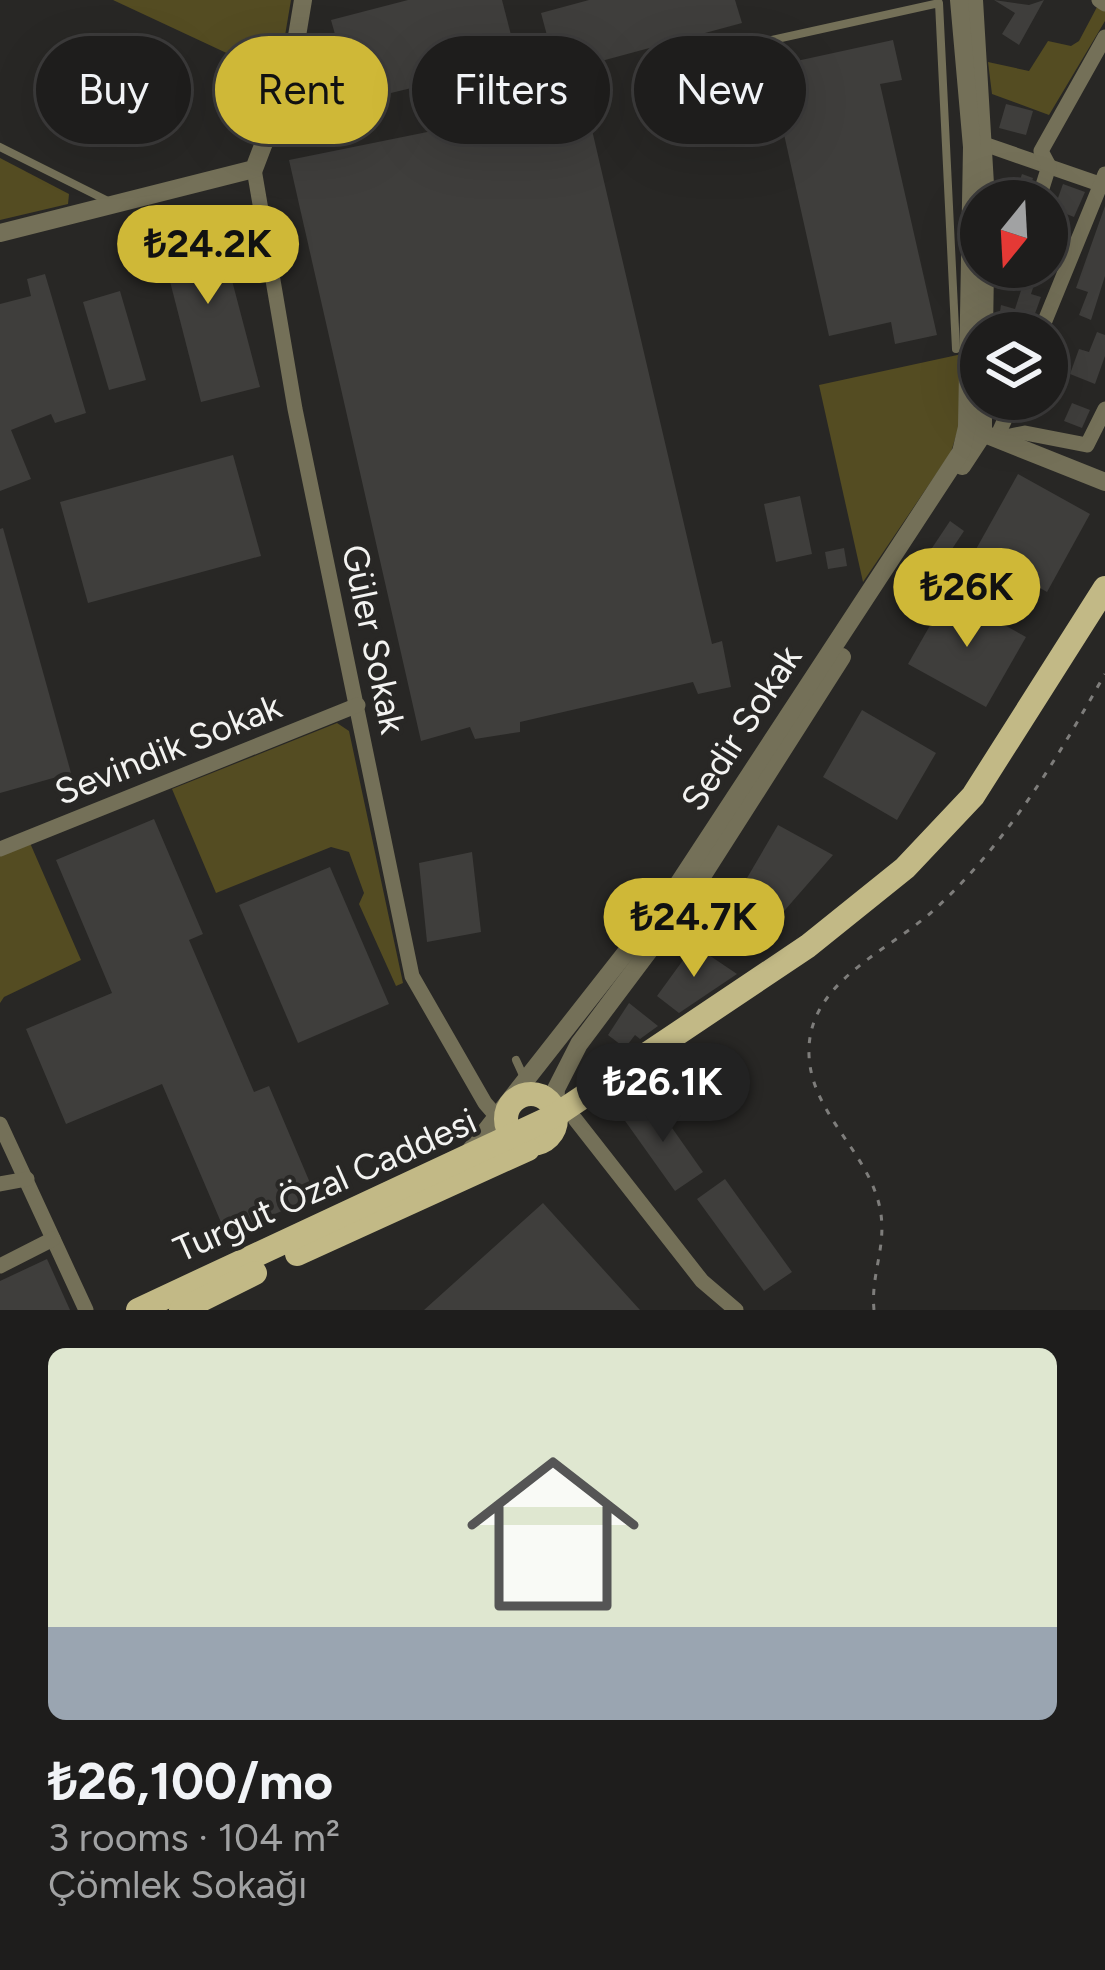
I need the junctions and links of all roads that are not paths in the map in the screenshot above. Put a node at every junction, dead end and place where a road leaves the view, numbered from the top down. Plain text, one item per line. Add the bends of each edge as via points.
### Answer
1 (303, 0) edge
2 (959, 0) edge
3 (974, 0) edge
4 (790, 36) edge
5 (1105, 38) edge
6 (987, 145) junction
7 (0, 147) edge
8 (1049, 166) junction
9 (254, 169) junction
10 (972, 180) edge
11 (986, 180) edge
12 (1045, 180) edge
13 (1103, 181) edge
14 (115, 204) junction
15 (960, 217) edge
16 (950, 218) junction
17 (0, 233) edge
18 (1070, 256) joint
19 (975, 288) edge
20 (1048, 312) edge
21 (956, 349) dead end
22 (1104, 417) edge
23 (982, 420) edge
24 (994, 420) edge
25 (982, 433) junction
26 (1105, 482) edge
27 (1105, 588) edge
28 (1105, 605) edge
29 (358, 705) junction
30 (0, 849) edge
31 (579, 1044) junction
32 (516, 1060) dead end
33 (612, 1078) junction
34 (535, 1110) junction
35 (0, 1124) edge
36 (459, 1164) junction
37 (27, 1179) junction
38 (0, 1184) edge
39 (52, 1239) junction
40 (0, 1266) edge
41 (86, 1310) edge
42 (138, 1310) edge
43 (182, 1310) edge
44 (736, 1310) edge

1 - 9 street via 291,72
2 - 10 street
3 - 6 street
4 - 16 lane via 939,3
5 - 8 street via 1041,151
6 - 8 street
6 - 11 street
7 - 14 lane
8 - 12 street
8 - 13 street
9 - 14 street
9 - 29 street, Güler Sokak
13 - 18 street
14 - 17 street
15 - 16 lane
16 - 21 lane
18 - 20 street
19 - 25 street
22 - 25 street via 1094,439 1076,446
23 - 25 street
24 - 25 street
25 - 26 street
25 - 31 street via 687,901
25 - 34 street, Sedir Sokak via 961,452
27 - 33 main road, Turgut Özal Caddesi via 993,770 934,839 808,946
28 - 34 main road via 996,784 908,883 807,962
29 - 30 street, Sevindik Sokak
29 - 34 street, Güler Sokak via 412,976
31 - 33 street via 574,1082 586,1088
31 - 34 street
32 - 34 lane
33 - 34 main road, Turgut Özal Caddesi
34 - 36 main road, Turgut Özal Caddesi
34 - 36 street, Sedir Sokak via 484,1136
34 - 43 main road via 553,1130 542,1141
34 - 44 street, Güler Sokak
35 - 37 street
36 - 42 main road, Turgut Özal Caddesi
37 - 38 street
37 - 39 street
39 - 40 street
39 - 41 street

